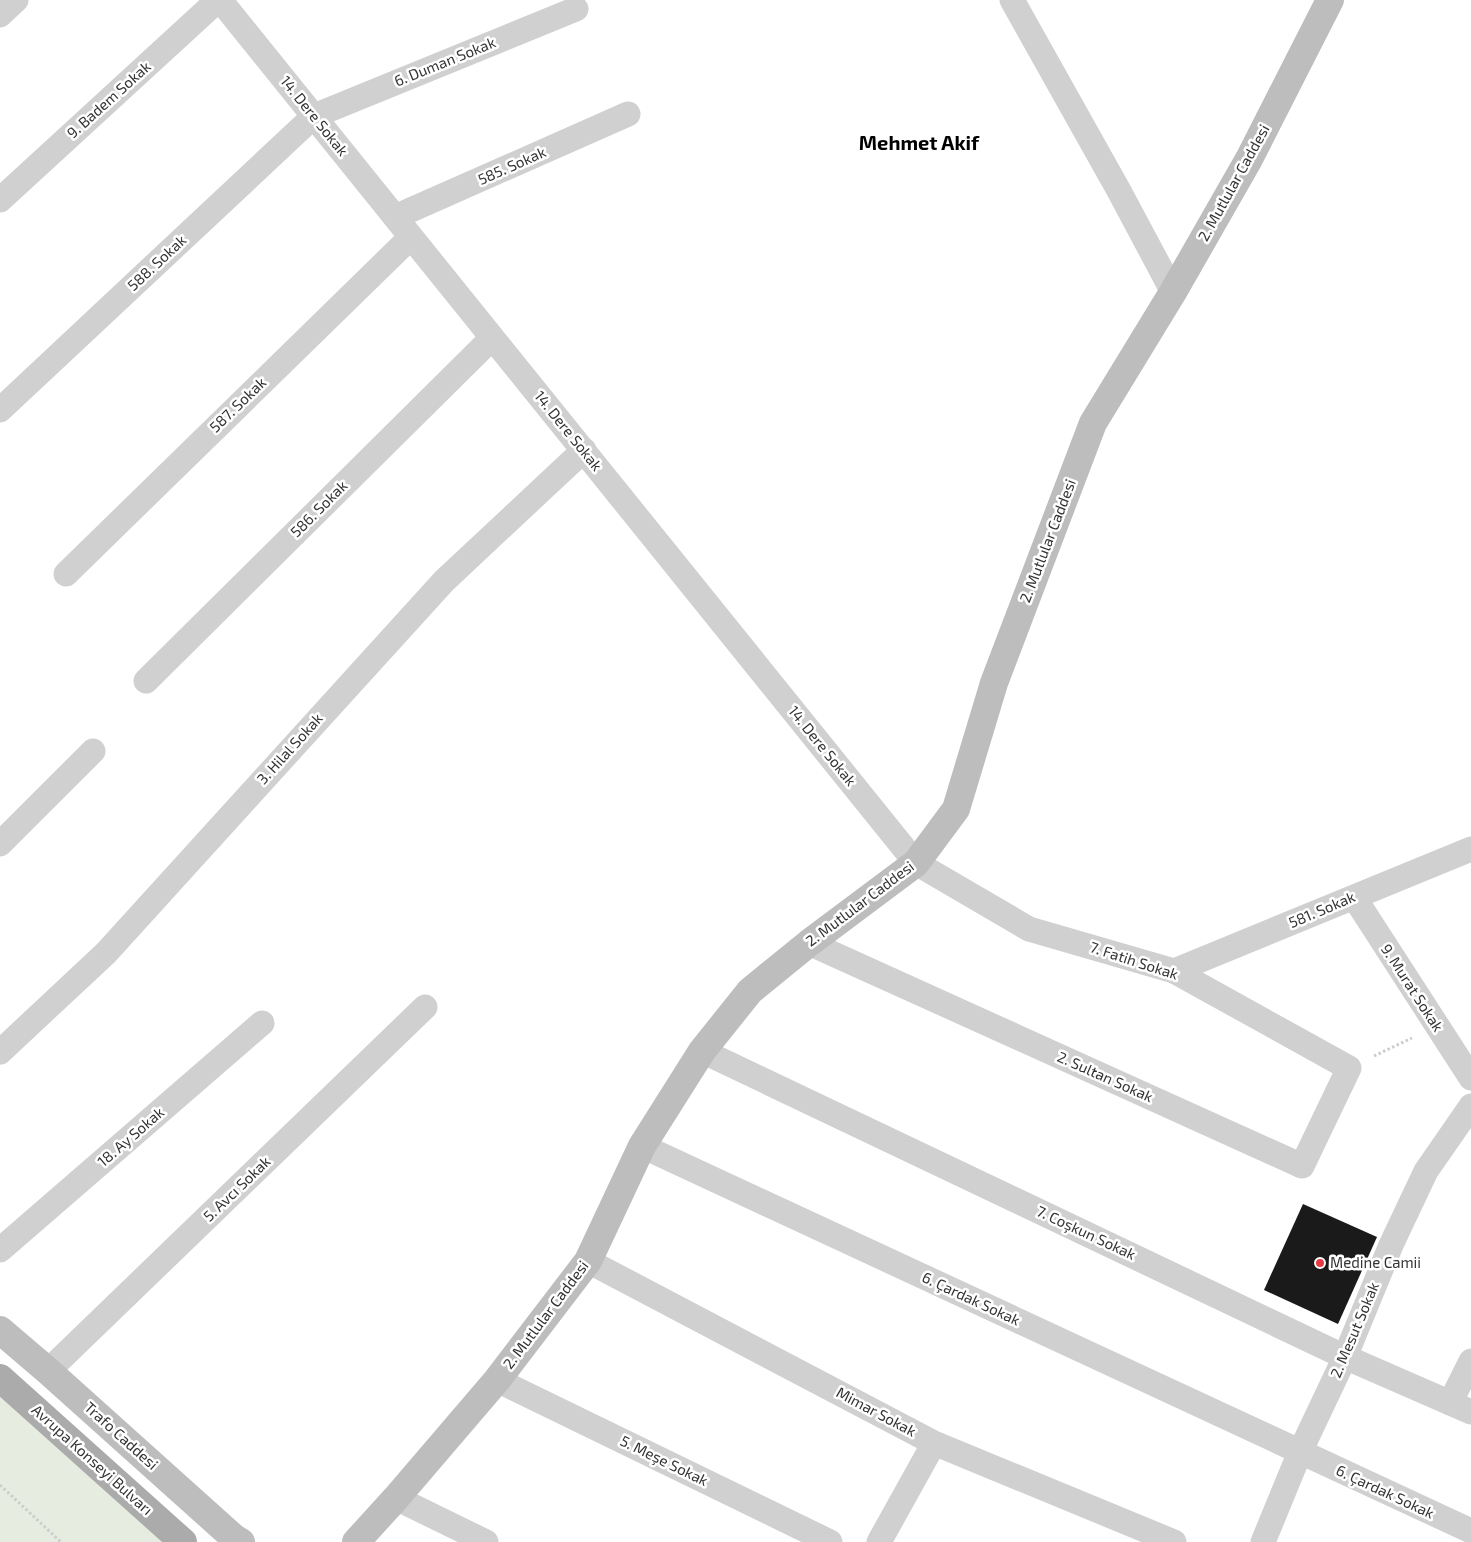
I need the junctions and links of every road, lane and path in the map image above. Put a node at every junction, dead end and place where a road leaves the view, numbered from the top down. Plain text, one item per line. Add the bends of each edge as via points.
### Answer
1 (16, 0) edge
2 (219, 0) edge
3 (1012, 0) edge
4 (1330, 0) edge
5 (576, 8) dead end
6 (0, 15) edge
7 (628, 114) dead end
8 (314, 116) junction
9 (0, 200) edge
10 (396, 217) junction
11 (411, 237) junction
12 (1173, 292) junction
13 (492, 338) junction
14 (0, 410) edge
15 (584, 450) junction
16 (66, 574) dead end
17 (146, 681) dead end
18 (93, 751) dead end
19 (0, 844) edge
20 (1471, 849) edge
21 (916, 863) junction
22 (1354, 897) junction
23 (809, 943) junction
24 (1174, 972) junction
25 (425, 1007) dead end
26 (262, 1024) dead end
27 (1437, 1026) junction
28 (702, 1051) junction
29 (0, 1052) edge
30 (1349, 1068) junction
31 (1471, 1078) edge
32 (1471, 1106) edge
33 (642, 1146) junction
34 (0, 1250) edge
35 (588, 1261) junction
36 (0, 1330) edge
37 (1345, 1357) junction
38 (1471, 1361) edge
39 (48, 1371) junction
40 (0, 1378) edge
41 (497, 1380) junction
42 (1461, 1408) edge
43 (934, 1442) junction
44 (1300, 1452) junction
45 (0, 1484) edge
46 (396, 1498) junction
47 (1462, 1534) edge
48 (481, 1541) edge
49 (61, 1542) edge
50 (183, 1542) edge
51 (241, 1542) edge
52 (356, 1542) edge
53 (830, 1542) edge
54 (880, 1542) edge
55 (1174, 1542) edge
56 (1263, 1542) edge

1 - 6 street
2 - 8 street, 14. Dere Sokak
2 - 9 street, 9. Badem Sokak
3 - 12 street
4 - 12 street, 2. Mutlular Caddesi via 1249,159
5 - 8 street, 6. Duman Sokak
7 - 10 street, 585. Sokak
8 - 10 street, 14. Dere Sokak
8 - 14 street, 588. Sokak
10 - 11 street, 14. Dere Sokak
11 - 13 street, 14. Dere Sokak
11 - 16 street, 587. Sokak
12 - 21 street, 2. Mutlular Caddesi via 1093,423 994,683 956,809
13 - 15 street, 14. Dere Sokak
13 - 17 street, 586. Sokak
15 - 21 street, 14. Dere Sokak
15 - 29 street, 3. Hilal Sokak via 444,581 106,952
18 - 19 street
20 - 22 street, 581. Sokak
21 - 23 street, 2. Mutlular Caddesi
21 - 24 street, 7. Fatih Sokak via 1029,929
22 - 24 street, 581. Sokak
22 - 27 street, 9. Murat Sokak
23 - 28 street, 2. Mutlular Caddesi via 750,991
23 - 30 street, 2. Sultan Sokak via 1302,1166
24 - 30 street, 7. Fatih Sokak
25 - 39 street, 5. Avcı Sokak
26 - 34 street, 18. Ay Sokak
27 - 30 path
27 - 31 street, 9. Murat Sokak
28 - 33 street, 2. Mutlular Caddesi
28 - 37 street, 7. Coşkun Sokak
32 - 37 street, 2. Mesut Sokak via 1426,1171 1391,1245
33 - 35 street, 2. Mutlular Caddesi
33 - 44 street, 6. Çardak Sokak
35 - 41 street, 2. Mutlular Caddesi
35 - 43 street, Mimar Sokak
36 - 39 street, Trafo Caddesi
37 - 42 street, 7. Coşkun Sokak
37 - 44 street, 2. Mesut Sokak
38 - 42 street
39 - 51 street, Trafo Caddesi
40 - 50 main road, Avrupa Konseyi Bulvarı
41 - 46 street, 2. Mutlular Caddesi
41 - 53 street, 5. Meşe Sokak
43 - 54 street
43 - 55 street, Mimar Sokak
44 - 47 street, 6. Çardak Sokak
44 - 56 street
45 - 49 path
46 - 48 street
46 - 52 street, 2. Mutlular Caddesi

